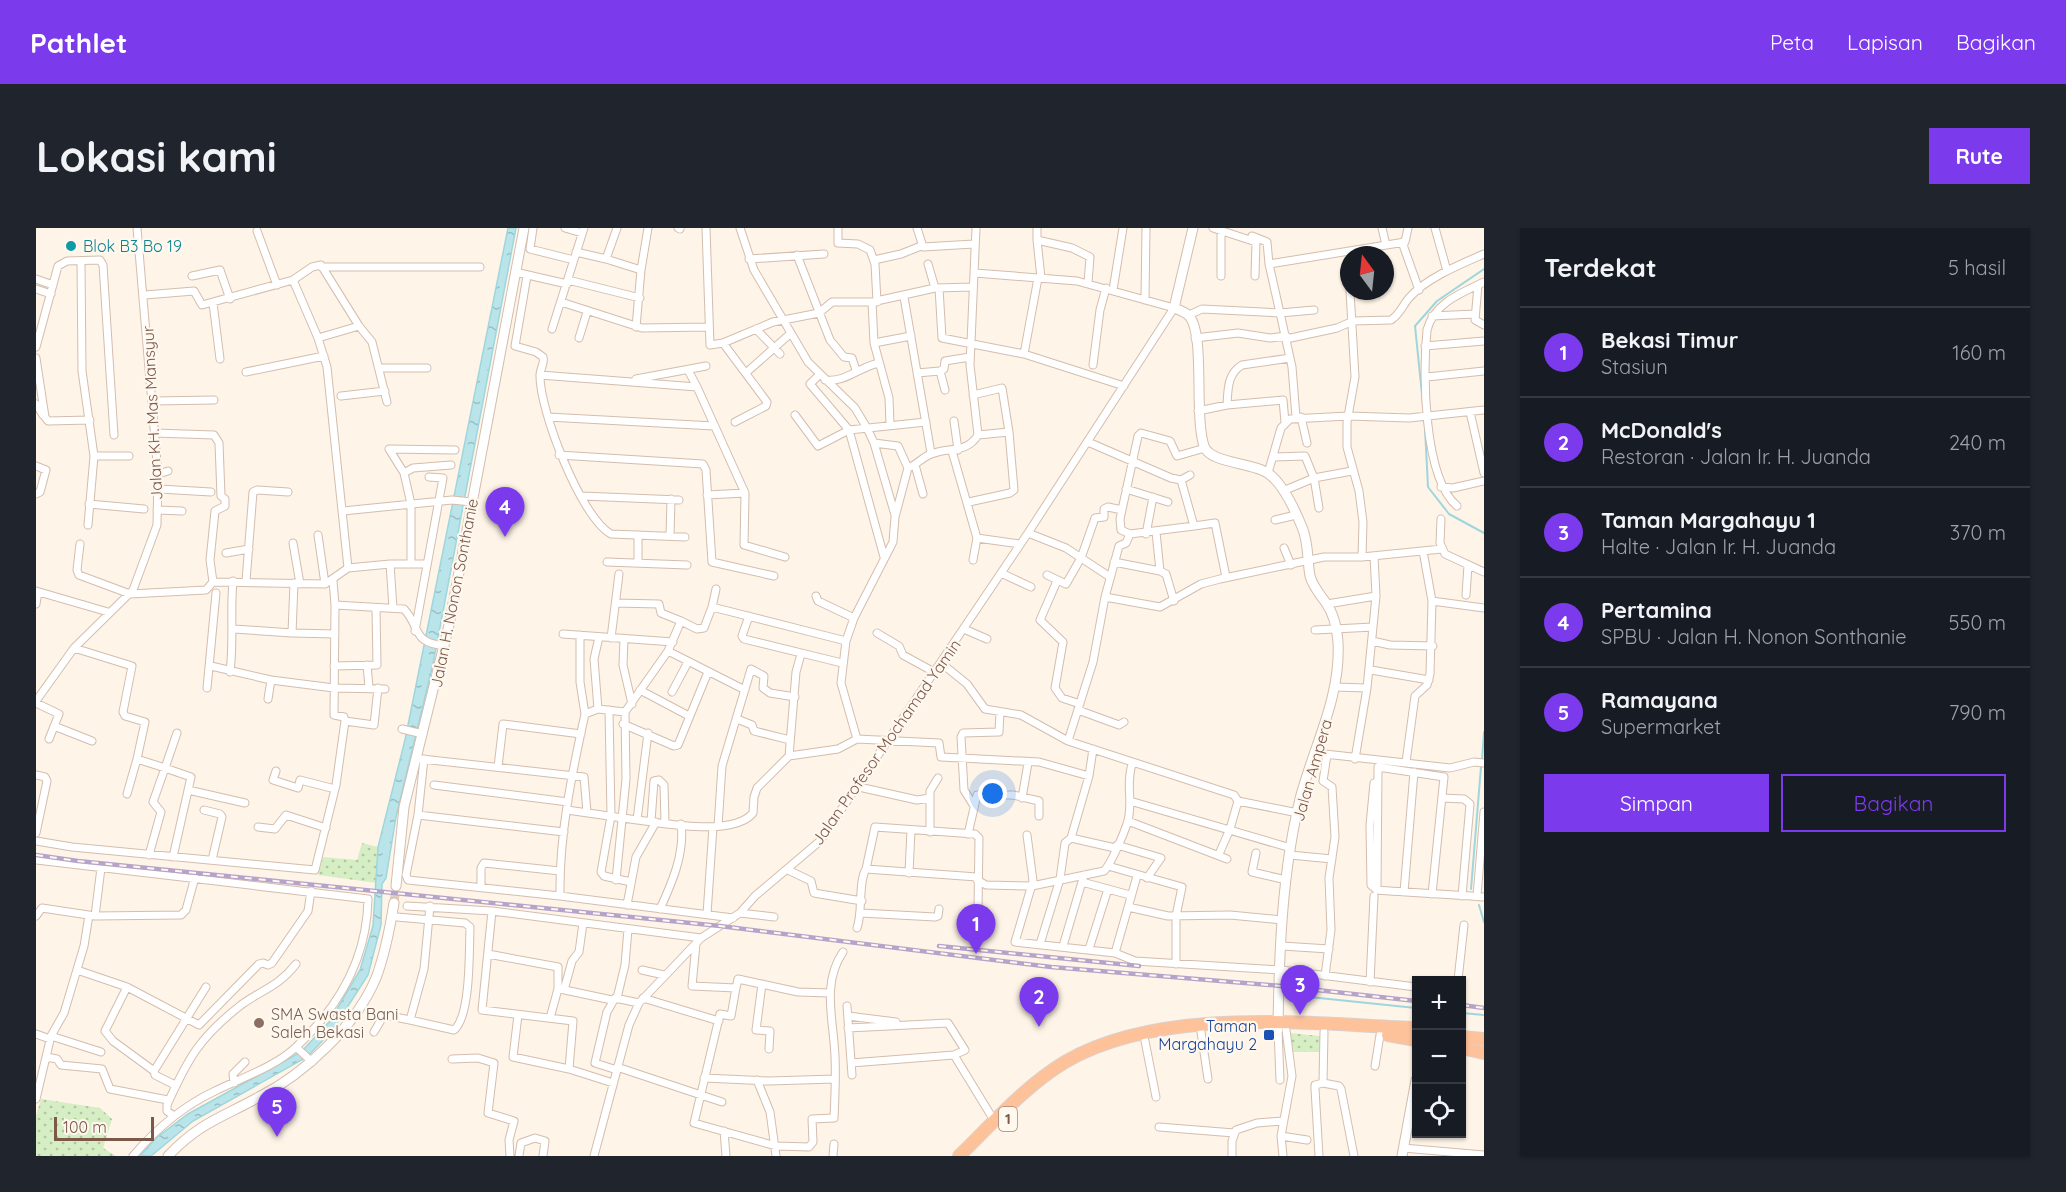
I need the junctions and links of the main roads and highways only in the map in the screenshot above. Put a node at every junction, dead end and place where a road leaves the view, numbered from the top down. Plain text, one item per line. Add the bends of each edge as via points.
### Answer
1 (1281, 1027) junction
2 (1378, 1030) junction
3 (1412, 1030) edge
4 (1466, 1030) edge
5 (1484, 1032) edge
6 (1412, 1037) edge
7 (1466, 1038) edge
8 (1484, 1040) edge
9 (1466, 1049) edge
10 (1484, 1053) edge
11 (1045, 1080) junction
12 (959, 1156) edge
13 (969, 1156) edge

1 - 2 highway, 1
1 - 2 highway, 1 via 1324,1032
1 - 11 highway, 1 via 1201,1032 1145,1041 1097,1054
1 - 11 highway, 1 via 1217,1023 1144,1034 1079,1054
2 - 3 highway, 1
2 - 6 highway, 1
4 - 5 highway
7 - 8 highway
9 - 10 highway
11 - 12 highway, 1
11 - 13 highway, 1

